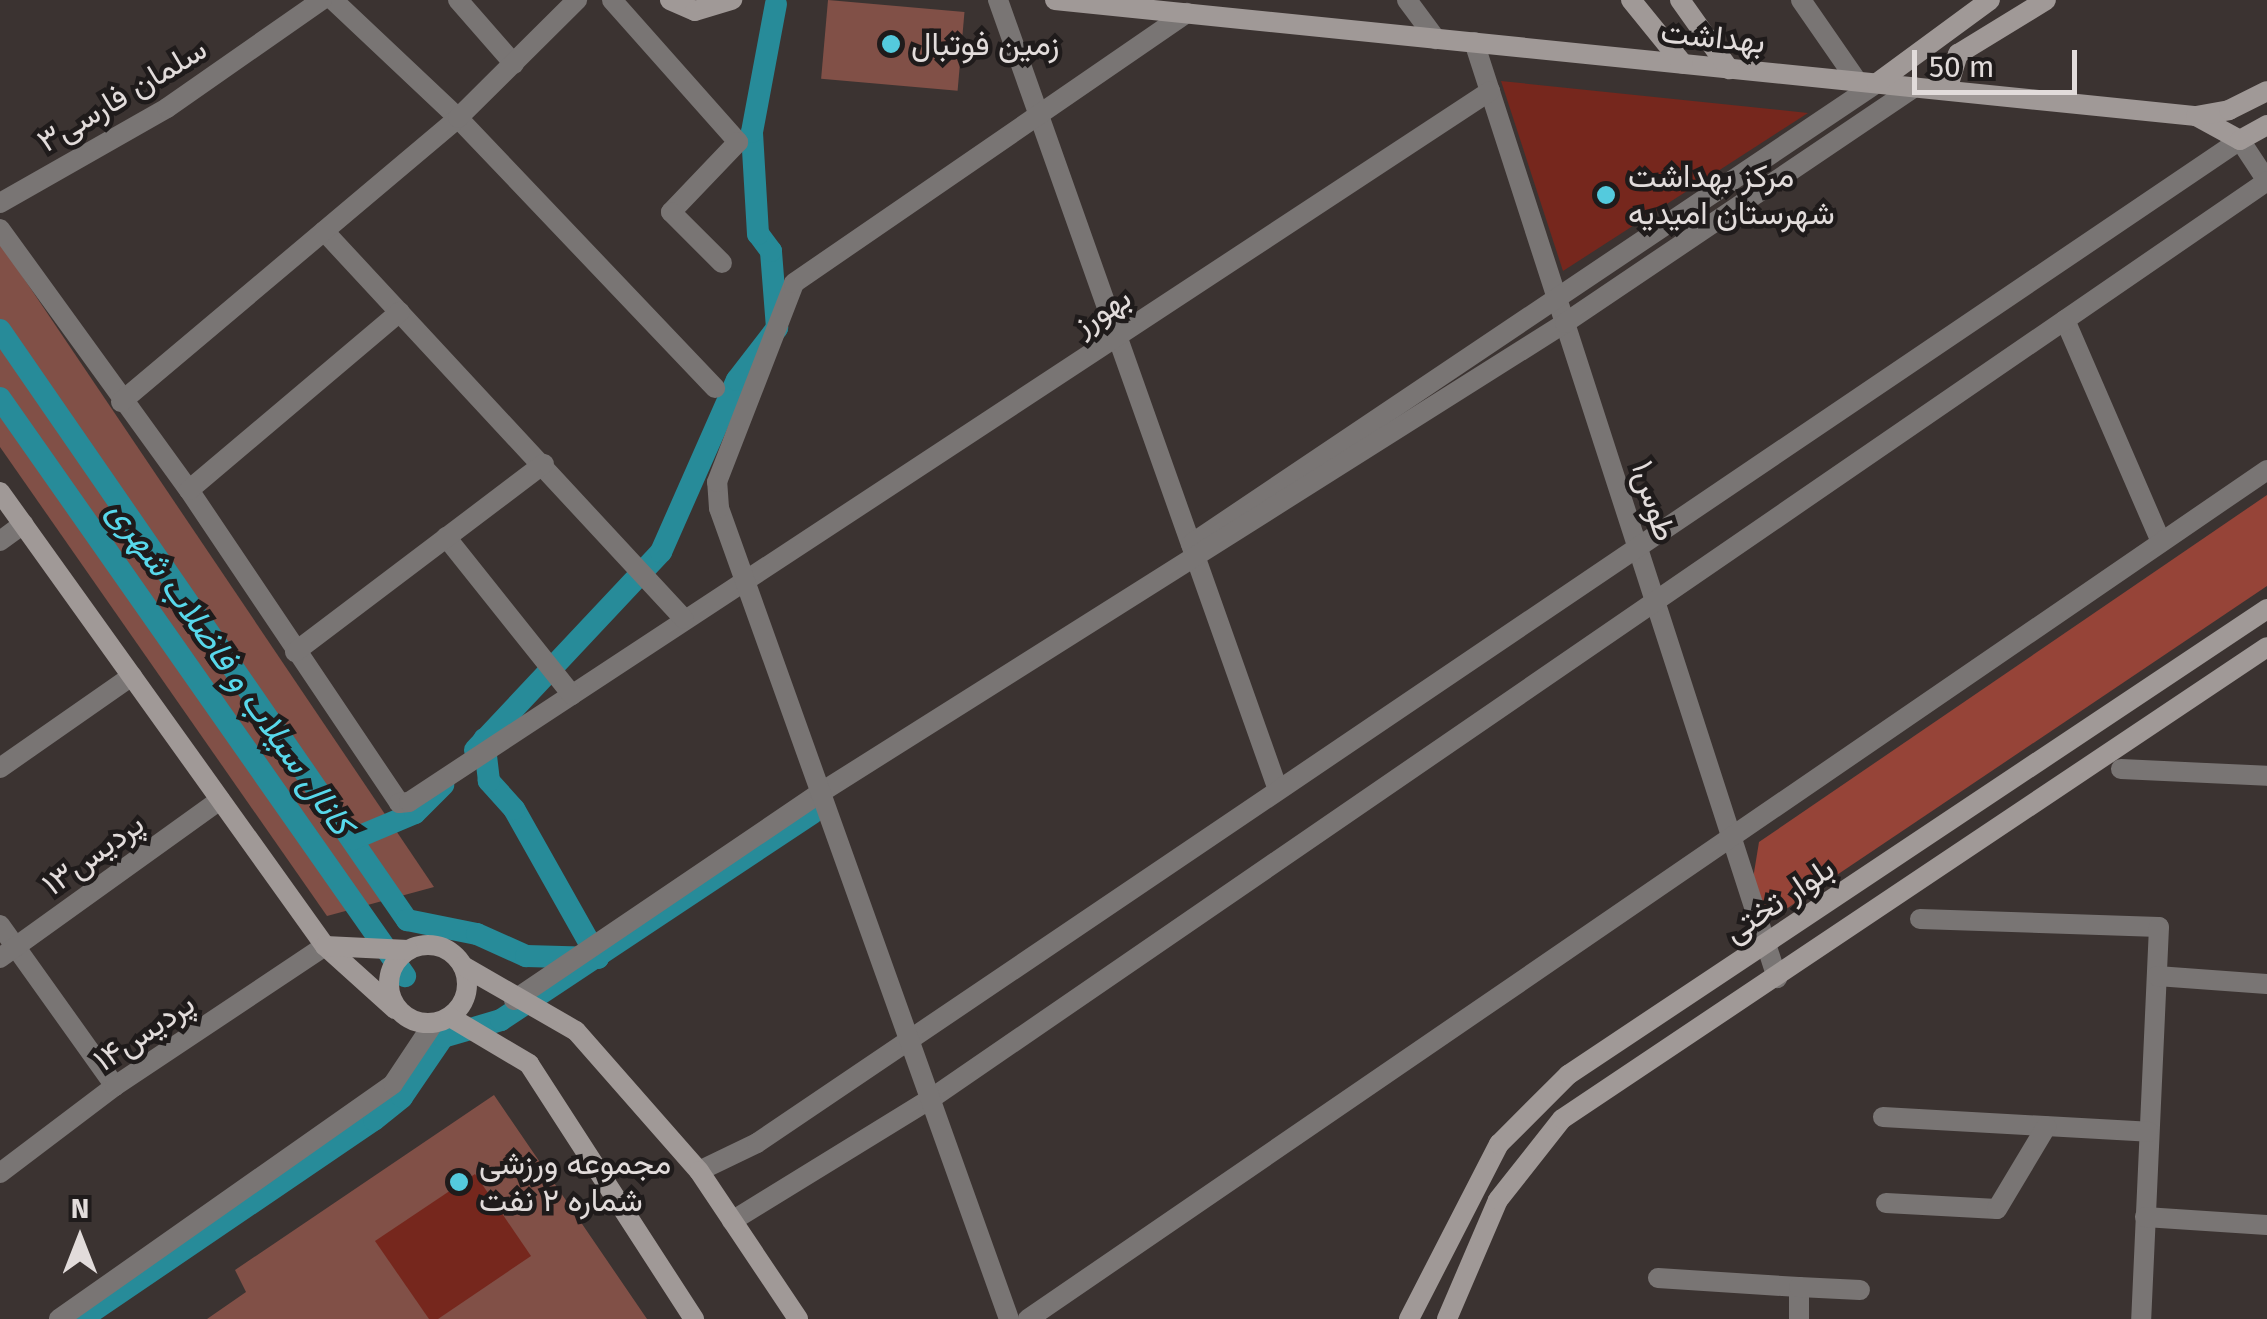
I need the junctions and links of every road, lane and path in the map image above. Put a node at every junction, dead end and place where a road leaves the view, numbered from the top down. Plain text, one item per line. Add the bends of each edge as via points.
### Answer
1 (322, 0) edge
2 (333, 0) edge
3 (458, 0) edge
4 (578, 0) edge
5 (612, 0) edge
6 (670, 0) edge
7 (732, 0) edge
8 (998, 0) edge
9 (1055, 0) edge
10 (1407, 0) edge
11 (1631, 0) edge
12 (1680, 0) edge
13 (1801, 0) edge
14 (1990, 0) edge
15 (2046, 0) edge
16 (1187, 13) junction
17 (1436, 39) junction
18 (1474, 42) junction
19 (514, 64) junction
20 (1683, 64) junction
21 (1729, 69) junction
22 (1867, 82) junction
23 (1915, 87) junction
24 (1490, 90) junction
25 (1947, 90) junction
26 (2267, 91) edge
27 (2196, 116) junction
28 (458, 118) junction
29 (1040, 118) junction
30 (2267, 124) edge
31 (2240, 140) junction
32 (2267, 181) edge
33 (0, 203) edge
34 (0, 230) edge
35 (324, 231) junction
36 (722, 263) dead end
37 (400, 312) junction
38 (1562, 312) junction
39 (2064, 320) junction
40 (1118, 336) junction
41 (715, 388) dead end
42 (122, 402) junction
43 (544, 464) junction
44 (2267, 470) edge
45 (189, 490) junction
46 (0, 492) edge
47 (23, 524) junction
48 (446, 537) junction
49 (0, 541) edge
50 (2160, 542) junction
51 (1638, 548) junction
52 (1194, 552) junction
53 (745, 579) junction
54 (1654, 600) junction
55 (2267, 608) edge
56 (684, 619) junction
57 (2267, 647) edge
58 (295, 652) junction
59 (132, 676) junction
60 (572, 695) junction
61 (0, 768) edge
62 (2122, 769) dead end
63 (2267, 776) edge
64 (1278, 790) junction
65 (820, 793) junction
66 (220, 800) junction
67 (1731, 837) junction
68 (1920, 919) dead end
69 (0, 925) edge
70 (1766, 944) junction
71 (325, 946) junction
72 (408, 950) junction
73 (8, 952) edge
74 (463, 966) junction
75 (2157, 976) junction
76 (1776, 978) junction
77 (2267, 984) edge
78 (514, 1000) junction
79 (400, 1013) junction
80 (442, 1020) junction
81 (907, 1040) junction
82 (116, 1086) junction
83 (932, 1098) junction
84 (1883, 1117) dead end
85 (2046, 1126) junction
86 (2150, 1132) junction
87 (699, 1171) junction
88 (0, 1173) edge
89 (1886, 1204) dead end
90 (2145, 1217) junction
91 (732, 1221) junction
92 (2267, 1225) edge
93 (1658, 1278) dead end
94 (1799, 1287) junction
95 (1860, 1290) dead end
96 (59, 1319) edge
97 (694, 1319) edge
98 (798, 1319) edge
99 (1009, 1319) edge
100 (1028, 1319) edge
101 (1409, 1319) edge
102 (1447, 1319) edge
103 (1799, 1319) edge
104 (2140, 1319) edge

1 - 33 street, سلمان فارسی۳ via 166,108
2 - 28 street
3 - 19 street
4 - 19 street
5 - 36 street via 738,142 671,212
6 - 7 street via 695,12
8 - 29 street
9 - 16 street, بهداشت
10 - 17 street
11 - 20 street
12 - 21 street
13 - 22 street
14 - 22 street
15 - 25 street via 1958,54
16 - 17 street, بهداشت
16 - 29 street
17 - 18 street, بهداشت
18 - 20 street, بهداشت
18 - 24 street, طوس۱
19 - 28 street
20 - 21 street, بهداشت
21 - 22 street, بهداشت
22 - 23 street, بهداشت
22 - 38 street
23 - 25 street, بهداشت
23 - 38 street
24 - 38 street, طوس۱
24 - 40 street, بهورز
25 - 27 street, بهداشت
26 - 27 street via 2229,110
27 - 31 street, بهداشت
28 - 35 street
28 - 41 street
29 - 40 street
29 - 53 street via 794,283 718,482 719,508
30 - 31 street
31 - 32 street
31 - 51 street
32 - 39 street
34 - 42 street
35 - 37 street
35 - 42 street
37 - 43 street
37 - 45 street
38 - 51 street, طوس۱
38 - 52 street
39 - 50 street
39 - 54 street
40 - 52 street
40 - 53 street, بهورز
42 - 45 street
43 - 48 street
43 - 56 street
44 - 50 street
45 - 58 street
46 - 47 street
47 - 49 street
47 - 59 street
48 - 58 street
48 - 60 street
50 - 67 street
51 - 54 street, طوس۱
51 - 64 street
52 - 64 street
52 - 65 street
53 - 56 street, بهورز
53 - 65 street
54 - 67 street, طوس۱
54 - 83 street
55 - 70 street, بلوار تختی
56 - 60 street, بهورز
57 - 76 street, بلوار تختی
58 - 60 street, بهورز via 399,803 428,793
59 - 61 street
59 - 66 street
62 - 63 street
64 - 81 street
65 - 78 street
65 - 81 street
66 - 71 street
66 - 73 street, پردیس۱۳
67 - 70 street, طوس۱
67 - 100 street
68 - 75 street via 2159,927
69 - 73 street
70 - 76 street, طوس۱
70 - 101 street, بلوار تختی via 1568,1076 1532,1108 1468,1195
71 - 72 street
71 - 79 street
71 - 82 street, پردیس۱۴
72 - 74 street via 439,946
72 - 79 street via 388,979
73 - 82 street
74 - 78 street
74 - 80 street via 466,996
75 - 77 street
75 - 86 street
76 - 102 street, بلوار تختی via 1562,1119 1498,1200
78 - 87 street via 576,1031
79 - 80 street
80 - 96 street via 393,1084
80 - 97 street via 529,1064
81 - 83 street
81 - 87 street via 756,1143
82 - 88 street, پردیس۱۴
83 - 91 street
83 - 99 street
84 - 85 street
85 - 86 street
85 - 89 street via 1997,1209
86 - 90 street
87 - 91 street
90 - 92 street
90 - 104 street
91 - 98 street
93 - 94 street
94 - 95 street
94 - 103 street

